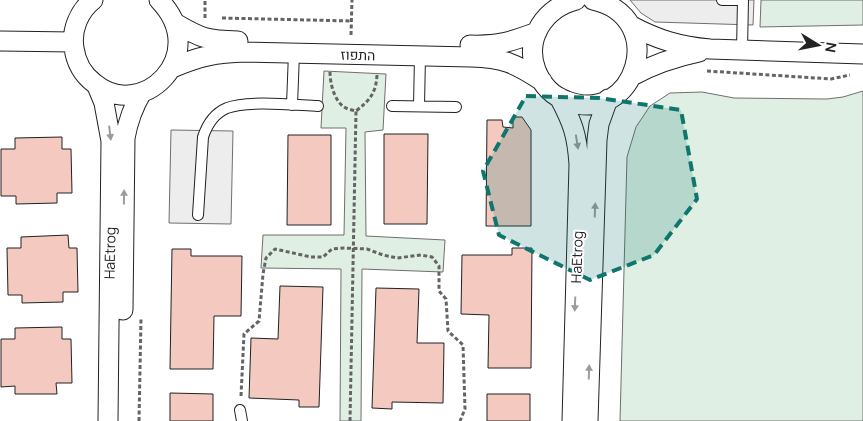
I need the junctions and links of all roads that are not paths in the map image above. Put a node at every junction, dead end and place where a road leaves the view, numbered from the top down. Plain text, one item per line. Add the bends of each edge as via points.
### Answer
1 (93, 0) edge
2 (159, 0) edge
3 (593, 0) edge
4 (722, 0) edge
5 (743, 0) edge
6 (569, 1) edge
7 (613, 4) edge
8 (174, 20) junction
9 (630, 25) junction
10 (537, 32) junction
11 (0, 41) edge
12 (73, 42) junction
13 (710, 49) junction
14 (742, 50) junction
15 (294, 53) junction
16 (863, 54) edge
17 (420, 56) junction
18 (172, 68) junction
19 (632, 76) junction
20 (542, 82) junction
21 (97, 86) junction
22 (142, 92) junction
23 (559, 97) junction
24 (608, 99) junction
25 (292, 105) junction
26 (318, 106) dead end
27 (392, 106) dead end
28 (419, 106) junction
29 (456, 107) dead end
30 (198, 215) dead end
31 (240, 410) road end
32 (108, 421) edge
33 (121, 421) edge
34 (242, 421) edge
35 (572, 421) edge
36 (588, 421) edge

1 - 12 street via 74,28
2 - 8 street
3 - 7 street
4 - 5 lane
5 - 14 lane
6 - 10 street via 552,12
7 - 9 street
8 - 10 street, התפוז via 197,36 210,40 494,46
8 - 18 street via 179,38
9 - 13 street via 667,42
9 - 19 street via 638,44
10 - 20 street via 533,54
11 - 12 street
12 - 21 street via 79,67
13 - 14 street
13 - 19 street via 667,60
14 - 16 street
15 - 17 street, התפוז
15 - 18 street, התפוז via 220,53
15 - 25 lane
17 - 20 street, התפוז via 502,60
17 - 28 lane
18 - 22 street via 154,87
19 - 24 street via 624,88
20 - 23 street, התפוז
21 - 22 street via 119,94
21 -> 32 street, HaEtrog via 104,103 111,141
33 -> 22 street, HaEtrog via 125,138 128,122
23 - 24 street via 581,105
23 -> 35 street, HaEtrog via 572,121 579,164
36 -> 24 street, HaEtrog via 597,140
25 - 26 lane
25 - 30 lane via 244,104 226,108 213,118 203,137
27 - 28 lane
28 - 29 lane
31 - 34 lane

